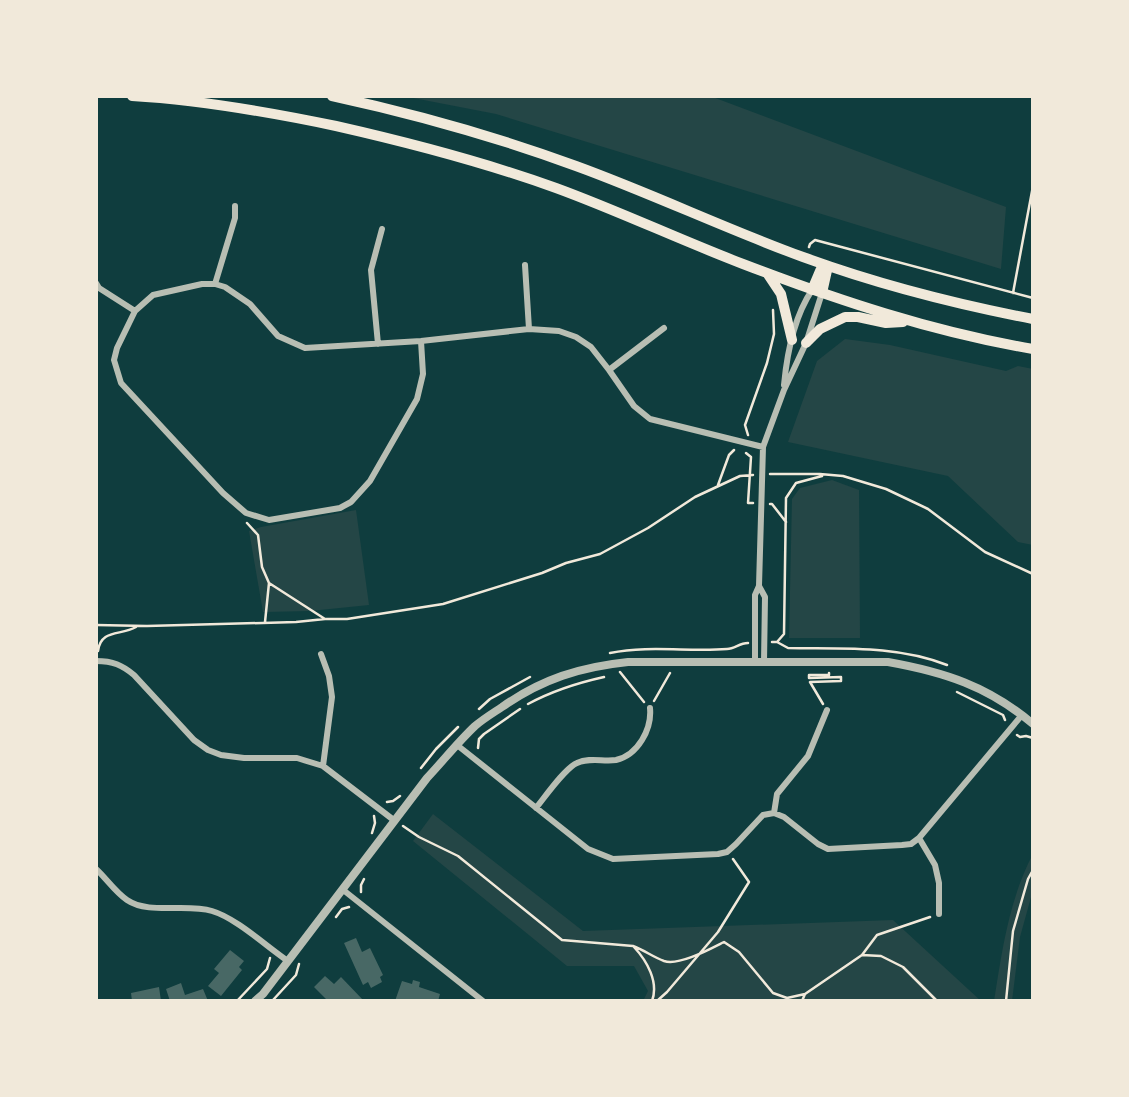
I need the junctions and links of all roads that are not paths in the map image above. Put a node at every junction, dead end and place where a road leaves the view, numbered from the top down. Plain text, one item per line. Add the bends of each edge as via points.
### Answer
1 (132, 96) edge
2 (332, 96) edge
3 (235, 206) dead end
4 (382, 229) dead end
5 (526, 265) dead end
6 (825, 265) junction
7 (767, 273) junction
8 (96, 283) edge
9 (215, 284) junction
10 (817, 292) junction
11 (135, 311) junction
12 (1033, 319) edge
13 (913, 322) junction
14 (664, 328) dead end
15 (529, 329) junction
16 (792, 340) junction
17 (421, 341) junction
18 (806, 343) junction
19 (378, 344) junction
20 (1033, 348) edge
21 (609, 370) junction
22 (784, 390) junction
23 (763, 447) junction
24 (321, 654) dead end
25 (97, 661) edge
26 (760, 662) junction
27 (650, 708) road end
28 (827, 710) road end
29 (1022, 715) junction
30 (1033, 724) edge
31 (457, 745) junction
32 (323, 766) junction
33 (536, 808) junction
34 (774, 813) junction
35 (395, 821) junction
36 (919, 838) junction
37 (96, 869) edge
38 (342, 890) junction
39 (939, 914) road end
40 (288, 961) junction
41 (255, 1001) edge
42 (483, 1001) edge

1 - 7 main road via 293,117 445,152 559,189
2 - 6 main road via 537,152
3 - 9 street
4 - 19 street via 371,270
5 - 15 street
6 - 10 main road
6 - 12 main road
7 - 10 main road
7 - 16 main road via 781,294
8 - 11 street
9 - 11 street via 153,295
9 - 19 street via 250,304 278,336 305,348
10 - 13 main road
10 - 16 street via 804,303
10 - 18 street
11 - 17 street via 114,359 121,383 223,493 246,513 269,520 340,508 370,481 417,399 423,374
13 - 18 main road via 845,317 820,329
13 - 20 main road
14 - 21 street
15 - 17 street
15 - 21 street via 576,337
16 - 22 street
17 - 19 street
18 - 22 street
21 - 23 street via 634,406 650,419
22 - 23 street
23 - 26 street via 759,586 765,597
24 - 32 street via 332,697
25 - 32 street via 112,661 134,675 208,750 244,758 297,758
26 - 29 street via 888,662 926,669 959,679
26 - 31 street via 619,663 569,673 538,685 478,724
27 - 33 street via 645,736 632,751 616,760 578,763
28 - 34 street via 808,756 777,794
29 - 30 street
29 - 36 street
31 - 33 street
31 - 35 street
32 - 35 street
33 - 34 street via 588,849 612,859 727,852 763,815
34 - 36 street via 828,849 911,844
35 - 38 street
36 - 39 street via 936,865
37 - 40 street via 128,901 152,908 212,911
38 - 40 street
38 - 42 street
40 - 41 street

